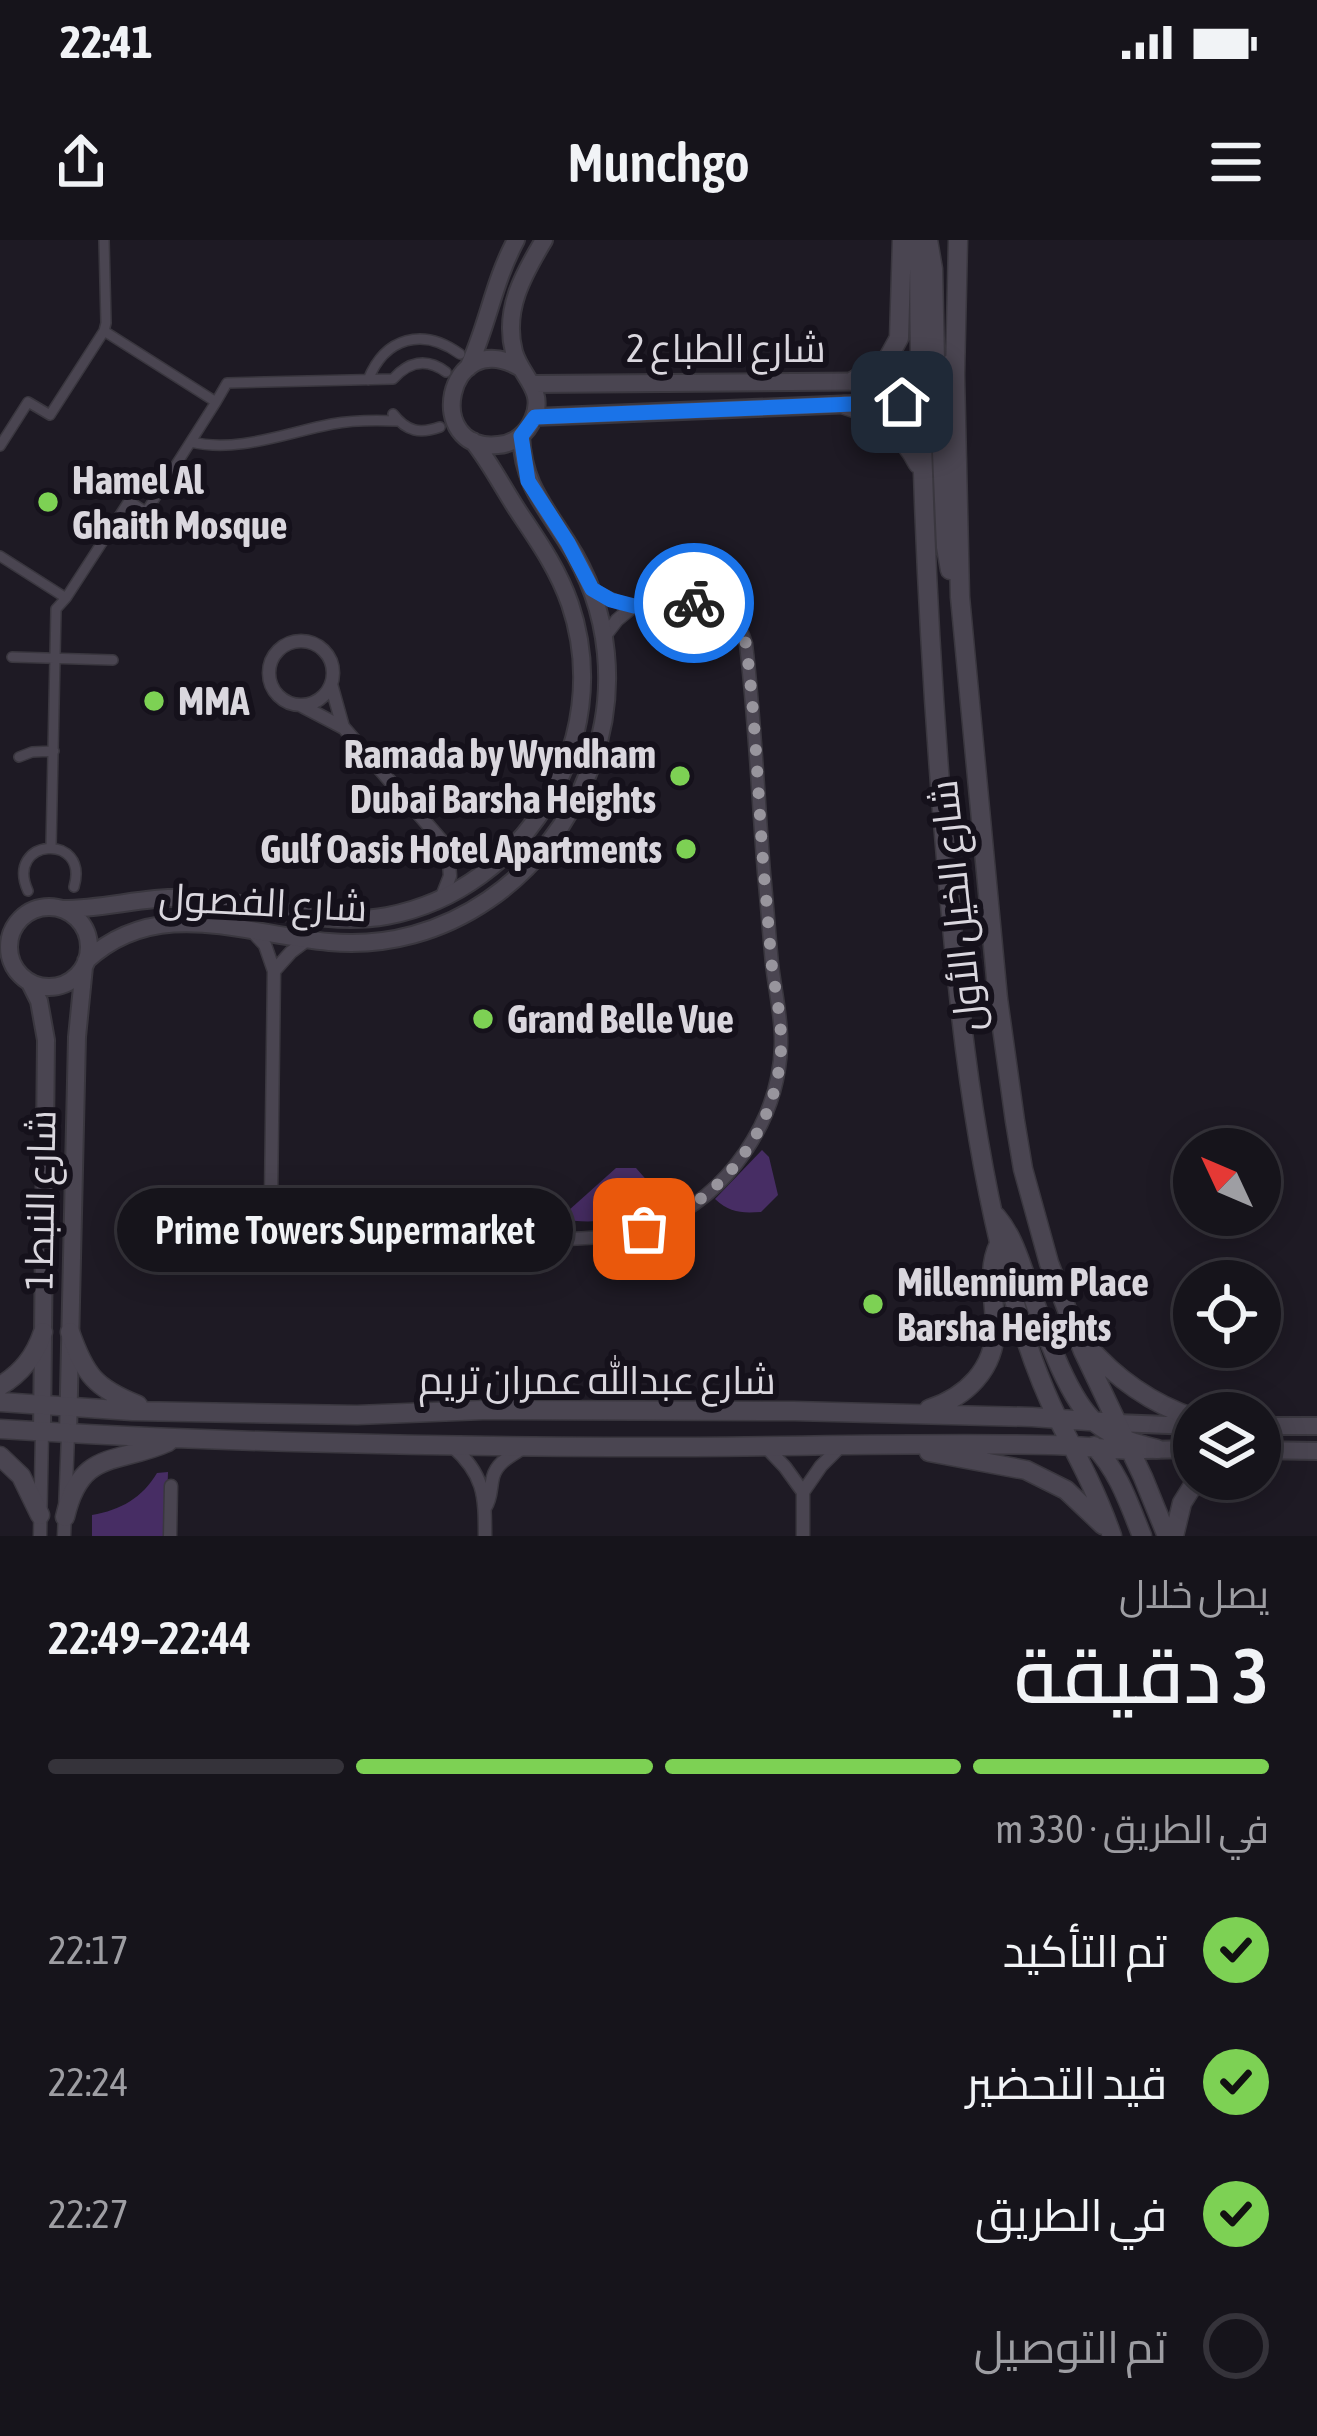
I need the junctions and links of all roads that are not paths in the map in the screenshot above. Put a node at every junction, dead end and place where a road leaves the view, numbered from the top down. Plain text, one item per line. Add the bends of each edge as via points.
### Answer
1 (104, 240) edge
2 (516, 240) edge
3 (544, 240) edge
4 (890, 240) edge
5 (923, 240) edge
6 (958, 240) edge
7 (902, 248) edge
8 (104, 331) junction
9 (464, 361) junction
10 (519, 368) junction
11 (955, 368) junction
12 (446, 372) dead end
13 (368, 380) junction
14 (853, 381) junction
15 (633, 382) junction
16 (532, 384) junction
17 (924, 390) junction
18 (216, 402) junction
19 (845, 405) junction
20 (631, 413) junction
21 (535, 417) junction
22 (920, 423) junction
23 (440, 427) dead end
24 (941, 430) junction
25 (521, 436) junction
26 (473, 441) junction
27 (190, 442) junction
28 (0, 446) edge
29 (922, 471) junction
30 (0, 556) edge
31 (592, 589) junction
32 (960, 597) junction
33 (66, 598) junction
34 (634, 606) junction
35 (604, 637) junction
36 (12, 657) dead end
37 (56, 658) junction
38 (113, 661) dead end
39 (331, 684) junction
40 (300, 705) junction
41 (344, 728) junction
42 (54, 751) junction
43 (19, 757) dead end
44 (51, 848) junction
45 (448, 848) junction
46 (500, 862) junction
47 (74, 887) dead end
48 (28, 891) dead end
49 (441, 899) junction
50 (63, 909) junction
51 (19, 920) junction
52 (250, 929) junction
53 (0, 938) edge
54 (307, 940) junction
55 (85, 964) junction
56 (274, 971) junction
57 (0, 979) edge
58 (28, 982) junction
59 (992, 1213) junction
60 (999, 1244) junction
61 (1073, 1325) junction
62 (43, 1332) junction
63 (70, 1332) junction
64 (0, 1386) edge
65 (0, 1402) edge
66 (42, 1403) junction
67 (69, 1405) junction
68 (154, 1411) junction
69 (1173, 1412) edge
70 (913, 1414) junction
71 (1095, 1422) junction
72 (1061, 1423) junction
73 (1281, 1426) edge
74 (1317, 1426) edge
75 (1173, 1427) edge
76 (0, 1430) edge
77 (42, 1433) junction
78 (68, 1435) junction
79 (1124, 1438) junction
80 (175, 1439) junction
81 (843, 1444) junction
82 (908, 1444) junction
83 (451, 1445) junction
84 (764, 1445) junction
85 (1074, 1445) junction
86 (526, 1446) junction
87 (1096, 1448) junction
88 (1157, 1449) joint
89 (1173, 1449) edge
90 (1281, 1450) edge
91 (1317, 1451) edge
92 (0, 1456) edge
93 (171, 1486) dead end
94 (1093, 1487) junction
95 (1123, 1490) junction
96 (803, 1492) junction
97 (1184, 1500) edge
98 (485, 1508) junction
99 (40, 1515) junction
100 (64, 1527) edge
101 (40, 1536) edge
102 (170, 1536) edge
103 (484, 1536) edge
104 (802, 1536) edge
105 (1112, 1536) edge
106 (1142, 1536) edge
107 (1171, 1536) edge

1 - 8 street
2 - 9 street via 481,337
3 - 10 street via 512,306
4 - 7 street
5 - 11 main road via 934,269 935,361
5 - 17 main road, شارع الخيل الأول
6 - 11 main road, شارع الخيل الأول
7 - 14 main road via 899,338 888,358
8 - 18 street
8 - 28 street via 50,415 28,402
9 - 10 street
9 - 13 street via 436,340 411,339 390,348
9 - 26 street via 451,407
10 - 16 street
11 - 17 main road
11 - 32 main road, شارع الخيل الأول
12 - 13 street via 422,362 393,379
13 - 18 street via 227,383
14 - 15 street, شارع الطباع 2
14 - 17 street, شارع الطباع 2
15 - 16 street, شارع الطباع 2
15 - 20 street via 621,394
16 - 21 street
17 - 19 street, شارع الطباع 2 via 902,402
17 - 22 main road, شارع الخيل الأول
17 - 24 main road via 940,406
18 - 27 street
19 - 20 street, شارع الطباع 2
19 - 29 main road via 893,429
20 - 21 street, شارع الطباع 2
21 - 25 street
22 - 24 main road via 932,413
22 - 29 main road, شارع الخيل الأول
23 - 27 street via 417,432 396,417 246,443
24 - 32 main road via 946,547
25 - 26 street via 503,445
25 - 31 street, شارع الفصول via 528,481
26 - 46 street, شارع الفصول via 560,579 582,663 568,760 538,819
27 - 33 street via 146,512 129,501
29 - 59 main road, شارع الخيل الأول via 951,927
30 - 33 street
31 - 34 street
31 - 35 street, شارع الفصول
32 - 61 main road, شارع الخيل الأول via 1015,1121 1035,1216
33 - 37 street via 56,609
34 - 35 street
34 - 56 street via 716,606 736,621 746,644 782,1043 763,1119 727,1177 660,1223 607,1237 330,1235 295,1227 277,1210 269,1184
35 - 54 street, شارع الفصول via 607,698 591,766 560,829 518,879 468,913 407,937
36 - 37 street
37 - 38 street
37 - 42 street
39 - 40 street via 319,700
39 - 40 street via 332,665 319,646 283,646 271,660 270,684
39 - 41 street
40 - 41 street
41 - 45 street
42 - 43 street
42 - 44 street
44 - 47 street via 74,861
44 - 48 street via 34,852 24,866
45 - 46 street
45 - 49 street
46 - 49 street, شارع الفصول
49 - 50 street, شارع الفصول via 352,919 221,899
50 - 51 street via 39,908
50 - 55 street via 86,930
51 - 53 street
51 - 58 street via 9,956
52 - 54 street, شارع الفصول
52 - 55 street, شارع الفصول via 148,926 114,938
52 - 56 street
54 - 56 street
55 - 58 street via 66,983
55 - 63 street, شارع النبط 1
57 - 58 street
58 - 62 street, شارع النبط 1 via 46,1040
59 - 60 main road, شارع الخيل الأول
59 - 71 main road via 1012,1238 1073,1393
60 - 70 main road via 986,1366 961,1395
60 - 72 main road, شارع الخيل الأول
61 - 69 main road via 1120,1379
61 - 79 main road, شارع الخيل الأول
62 - 64 main road via 31,1360
62 - 66 street, شارع النبط 1
63 - 67 street, شارع النبط 1
63 - 68 main road via 100,1387
65 - 66 main road, شارع عبدالله عمران تريم
66 - 67 main road, شارع عبدالله عمران تريم
66 - 77 street, شارع النبط 1
67 - 68 main road, شارع عبدالله عمران تريم
67 - 78 street, شارع النبط 1
68 - 70 main road, شارع عبدالله عمران تريم
70 - 72 main road, شارع عبدالله عمران تريم
71 - 72 main road, شارع عبدالله عمران تريم
71 - 79 main road
72 - 85 main road, شارع الخيل الأول
72 - 87 main road
73 - 74 street
75 - 79 street, شارع عبدالله عمران تريم
76 - 77 main road, شارع عبدالله عمران تريم
77 - 78 main road, شارع عبدالله عمران تريم
77 - 99 street
78 - 80 main road, شارع عبدالله عمران تريم
78 - 100 street
79 - 87 main road, شارع عبدالله عمران تريم
79 - 88 main road
79 - 107 main road, شارع الخيل الأول
80 - 83 main road, شارع عبدالله عمران تريم
80 - 100 main road via 92,1467 74,1491
81 - 82 main road, شارع عبدالله عمران تريم
81 - 84 main road, شارع عبدالله عمران تريم
81 - 96 street
82 - 85 main road, شارع عبدالله عمران تريم
82 - 105 main road via 1046,1479
83 - 86 main road, شارع عبدالله عمران تريم
83 - 98 street via 477,1473
84 - 86 main road, شارع عبدالله عمران تريم
84 - 96 street
85 - 87 main road, شارع عبدالله عمران تريم
85 - 94 main road, شارع الخيل الأول
86 - 98 street via 499,1465
87 - 95 main road
88 - 89 street
90 - 91 street
92 - 99 main road via 21,1476
93 - 102 street
94 - 95 main road via 1094,1473 1104,1468
94 - 105 main road, شارع الخيل الأول
95 - 106 main road
96 - 104 street
97 - 107 main road
98 - 103 street
99 - 101 street

